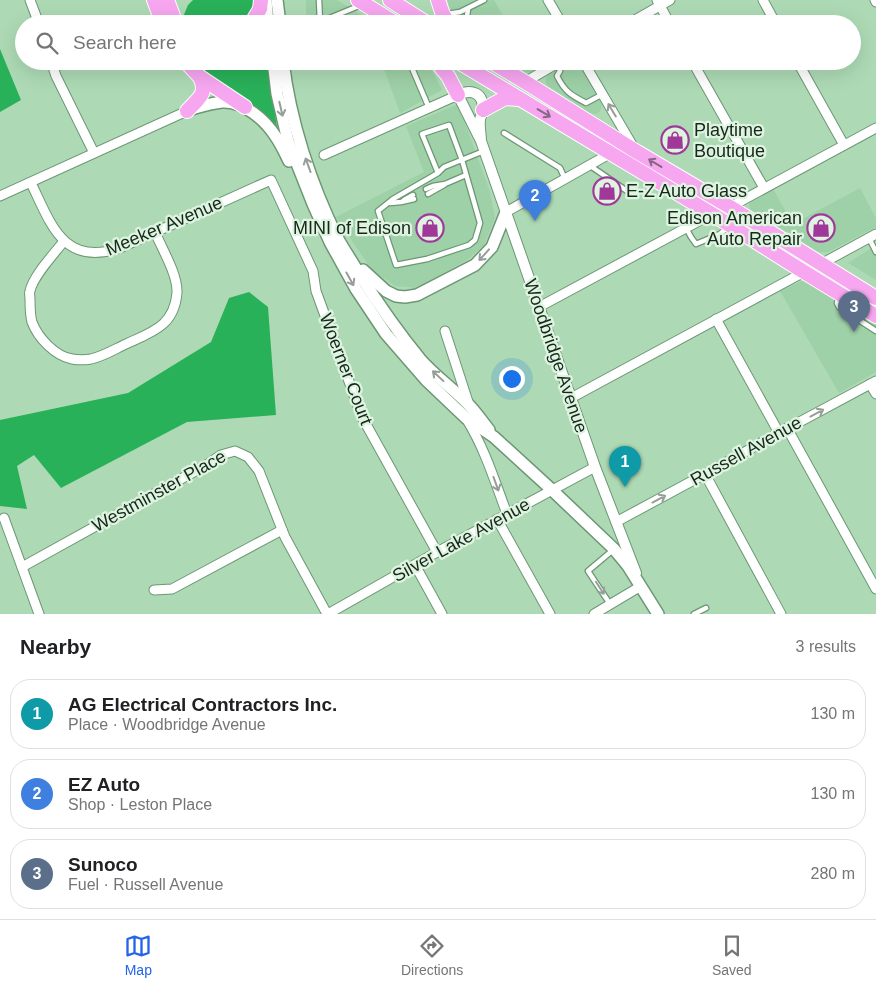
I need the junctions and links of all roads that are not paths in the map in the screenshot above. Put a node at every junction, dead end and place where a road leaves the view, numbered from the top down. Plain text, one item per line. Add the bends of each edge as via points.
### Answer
1 (30, 0) edge
2 (154, 0) edge
3 (167, 0) edge
4 (261, 0) edge
5 (266, 0) edge
6 (277, 0) edge
7 (319, 0) edge
8 (390, 0) edge
9 (438, 0) edge
10 (484, 0) edge
11 (548, 0) edge
12 (670, 0) edge
13 (763, 0) edge
14 (361, 2) edge
15 (658, 3) edge
16 (468, 9) junction
17 (35, 15) edge
18 (160, 15) edge
19 (173, 15) edge
20 (256, 15) edge
21 (267, 15) edge
22 (279, 15) edge
23 (319, 15) edge
24 (335, 15) edge
25 (378, 15) edge
26 (414, 15) edge
27 (444, 15) edge
28 (451, 15) edge
29 (467, 15) edge
30 (557, 15) edge
31 (641, 15) edge
32 (665, 15) edge
33 (771, 15) edge
34 (54, 70) edge
35 (193, 70) edge
36 (274, 70) edge
37 (284, 70) edge
38 (413, 70) edge
39 (443, 70) edge
40 (472, 70) edge
41 (505, 70) edge
42 (540, 70) edge
43 (560, 70) edge
44 (588, 70) edge
45 (697, 70) edge
46 (802, 70) edge
47 (200, 77) junction
48 (524, 82) junction
49 (603, 94) junction
50 (458, 95) junction
51 (521, 99) junction
52 (586, 103) junction
53 (245, 107) junction
54 (429, 108) junction
55 (187, 110) junction
56 (483, 110) junction
57 (573, 112) junction
58 (876, 128) edge
59 (504, 133) dead end
60 (844, 145) junction
61 (483, 146) junction
62 (637, 152) junction
63 (94, 153) junction
64 (611, 153) junction
65 (324, 155) dead end
66 (462, 160) junction
67 (589, 166) junction
68 (438, 173) junction
69 (466, 175) junction
70 (566, 179) junction
71 (271, 180) joint
72 (31, 183) junction
73 (764, 188) junction
74 (427, 191) dead end
75 (627, 191) dead end
76 (0, 196) edge
77 (413, 197) dead end
78 (388, 203) junction
79 (313, 204) junction
80 (730, 207) junction
81 (506, 212) junction
82 (712, 214) junction
83 (730, 225) junction
84 (686, 228) junction
85 (155, 232) junction
86 (872, 236) edge
87 (339, 240) junction
88 (64, 241) junction
89 (876, 252) edge
90 (821, 264) junction
91 (804, 272) junction
92 (840, 294) junction
93 (875, 295) edge
94 (539, 307) junction
95 (876, 316) edge
96 (716, 319) junction
97 (445, 331) dead end
98 (876, 331) edge
99 (873, 383) edge
100 (876, 394) edge
101 (571, 398) junction
102 (469, 405) junction
103 (466, 418) junction
104 (787, 428) junction
105 (779, 432) junction
106 (494, 437) junction
107 (595, 467) junction
108 (705, 474) junction
109 (552, 490) junction
110 (506, 514) junction
111 (4, 518) dead end
112 (497, 519) junction
113 (616, 522) junction
114 (282, 530) junction
115 (614, 549) junction
116 (437, 552) junction
117 (415, 565) junction
118 (22, 567) junction
119 (642, 586) junction
120 (876, 589) edge
121 (154, 590) dead end
122 (611, 604) junction
123 (706, 608) dead end
124 (39, 614) edge
125 (328, 614) edge
126 (442, 614) edge
127 (550, 614) edge
128 (594, 614) edge
129 (658, 614) edge
130 (694, 614) edge
131 (781, 614) edge

1 - 17 street
2 - 18 highway
3 - 19 highway
4 - 20 highway
5 - 21 main road
6 - 22 main road
7 - 23 lane
8 - 26 highway
9 - 27 highway
10 - 16 lane
11 - 30 street
12 - 15 street
13 - 33 street
14 - 24 lane
14 - 25 highway
15 - 31 street
15 - 32 street
16 - 28 lane
16 - 29 lane
34 - 63 street
35 - 47 highway
36 -> 79 main road via 288,141
87 -> 37 main road via 306,161
38 - 54 lane
39 - 50 highway
40 - 51 highway
41 - 48 highway
42 - 48 street
43 - 52 lane via 558,76 562,86
44 - 49 street
45 - 73 street
46 - 60 street
47 - 53 highway
47 - 55 highway via 202,94
48 - 57 highway
49 - 52 lane
62 -> 49 street
50 - 54 street
50 - 56 street via 474,92 482,102
50 - 61 street, Woodbridge Avenue
51 - 56 highway via 505,98
51 -> 64 highway
52 - 57 lane
53 - 55 main road via 223,102
53 - 79 main road via 276,137
54 - 65 street
55 - 63 street
56 - 61 street via 480,121
57 - 62 highway
58 - 60 street
59 - 70 lane via 560,168
60 - 73 street
61 - 66 lane
61 - 81 street, Woodbridge Avenue
80 -> 62 highway
63 - 72 street
64 - 67 street
64 - 82 highway
66 - 68 lane via 444,166
66 - 68 lane via 449,125 422,134
66 - 69 lane
67 - 70 street
67 - 75 lane
68 - 78 lane
69 - 74 lane
69 - 78 lane via 480,223 475,240 469,245 428,259 396,265 378,211
70 - 81 street
71 - 85 street, Meeker Avenue
71 - 116 street, Woerner Court via 313,271 316,291 362,418
72 - 76 street
72 - 88 street via 55,231
73 - 80 street
77 - 78 lane
79 -> 103 main road via 356,289 386,334 426,380
80 - 90 highway
81 -> 87 main road via 492,247 475,265 405,297 386,291 374,281
81 - 94 street, Woodbridge Avenue
82 - 83 highway
82 - 84 street
83 - 84 lane via 720,234 696,244
83 - 91 highway
84 - 94 street
85 - 88 street, Meeker Avenue via 110,252 83,251
85 - 88 street via 176,284 176,301 170,317 155,330 104,354 82,360 71,359 48,346 32,321 30,291 36,276
86 - 89 lane
86 - 90 street
102 -> 87 main road via 421,360 377,302
90 - 93 highway
91 - 92 highway
91 - 96 street
92 - 95 highway
92 - 98 lane via 839,306
94 - 101 street, Woodbridge Avenue
96 - 101 street
96 - 105 street
97 - 102 street
99 - 100 street
104 -> 99 street, Russell Avenue
101 - 107 street, Woodbridge Avenue
102 - 106 main road
103 - 106 main road
103 -> 110 street via 485,454
104 - 105 street, Russell Avenue
104 - 120 street
105 - 108 street, Russell Avenue
106 - 109 main road
107 - 109 street, Silver Lake Avenue
107 - 113 street, Woodbridge Avenue
113 -> 108 street, Russell Avenue
108 - 131 street
109 - 110 street, Silver Lake Avenue
109 - 115 main road
110 - 112 street, Silver Lake Avenue
111 - 118 street
112 - 116 street, Silver Lake Avenue
112 - 127 street
113 - 119 street, Woodbridge Avenue
114 - 118 street, Westminster Place via 259,471 248,457 234,451 221,455
114 - 121 street via 172,589
114 - 125 street, Westminster Place
115 - 119 main road
115 -> 122 lane via 588,570
116 - 117 street, Silver Lake Avenue
117 - 125 street, Silver Lake Avenue
117 - 126 street
118 - 124 street
119 - 122 street
119 - 129 main road, Woodbridge Avenue
122 - 128 street
123 - 130 lane

